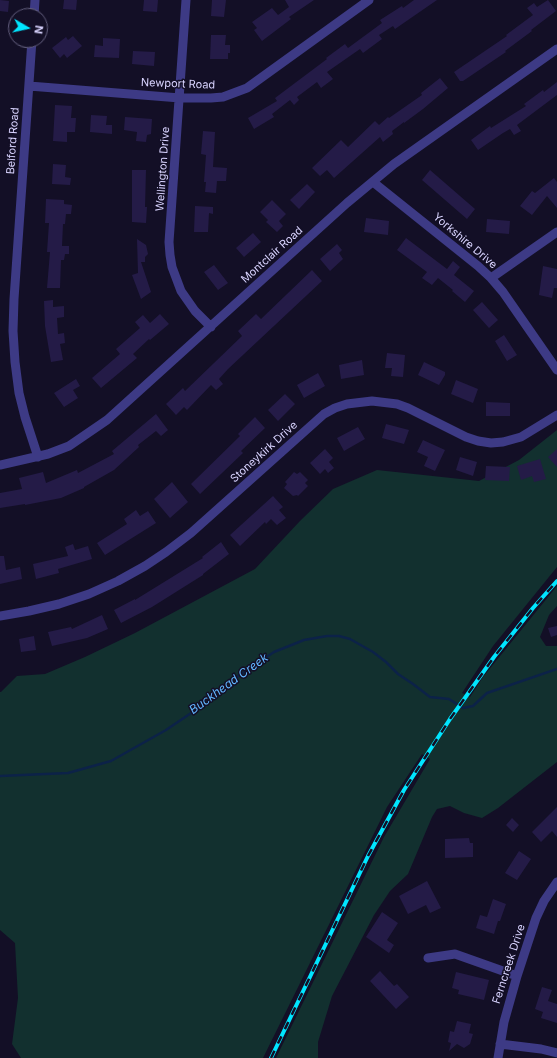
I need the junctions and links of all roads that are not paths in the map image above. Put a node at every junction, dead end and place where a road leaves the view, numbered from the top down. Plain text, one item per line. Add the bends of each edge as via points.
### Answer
1 (186, 0) edge
2 (369, 0) edge
3 (31, 48) edge
4 (557, 49) edge
5 (28, 86) junction
6 (180, 98) junction
7 (373, 182) junction
8 (557, 232) edge
9 (491, 278) junction
10 (211, 327) junction
11 (557, 370) edge
12 (557, 415) edge
13 (38, 457) junction
14 (0, 465) edge
15 (0, 616) edge
16 (557, 882) edge
17 (428, 958) dead end
18 (517, 976) junction
19 (500, 1044) junction
20 (557, 1053) edge
21 (498, 1058) edge

1 - 6 street, Wellington Drive
2 - 6 street, Newport Road via 247,88 223,97
3 - 5 street, Belford Road
4 - 7 street, Montclair Road via 394,164
5 - 6 street, Newport Road
5 - 13 street, Belford Road via 14,330 19,393
6 - 10 street, Wellington Drive via 170,255 181,291 195,311
7 - 9 street, Yorkshire Drive
7 - 10 street, Montclair Road
8 - 9 street
9 - 11 street, Yorkshire Drive
10 - 13 street, Montclair Road via 107,420 69,446
12 - 15 street, Stoneykirk Drive via 521,437 491,442 466,437 397,404 372,401 341,406 324,414 191,533 145,566 89,594 29,612
13 - 14 street, Montclair Road
16 - 18 street, Ferncreek Drive via 536,918
17 - 18 street via 455,954
18 - 19 street, Ferncreek Drive
19 - 20 street
19 - 21 street, Ferncreek Drive

